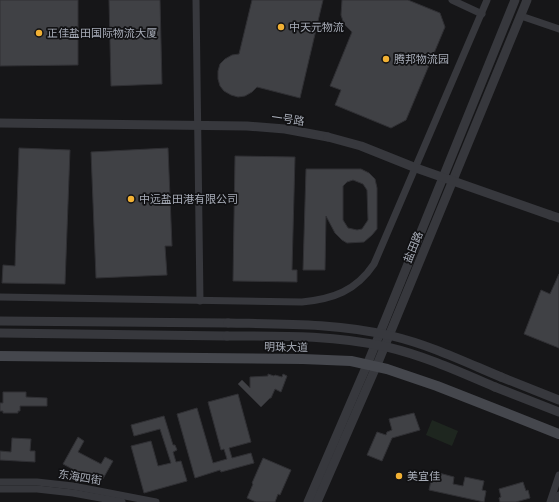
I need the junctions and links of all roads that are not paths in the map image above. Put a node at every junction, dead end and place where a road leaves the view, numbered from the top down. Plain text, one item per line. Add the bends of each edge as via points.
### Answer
1 (196, 0) edge
2 (452, 0) edge
3 (488, 0) edge
4 (515, 0) edge
5 (527, 0) edge
6 (482, 14) junction
7 (521, 16) junction
8 (559, 29) edge
9 (0, 123) edge
10 (198, 125) junction
11 (416, 168) junction
12 (555, 216) edge
13 (0, 297) edge
14 (200, 301) junction
15 (0, 321) edge
16 (0, 333) edge
17 (0, 349) edge
18 (0, 356) edge
19 (373, 362) junction
20 (559, 400) edge
21 (559, 412) edge
22 (559, 427) edge
23 (559, 434) edge
24 (559, 475) edge
25 (0, 482) edge
26 (0, 489) edge
27 (559, 495) edge
28 (122, 502) edge
29 (156, 502) edge
30 (308, 502) edge
31 (318, 502) edge
32 (550, 502) edge
33 (556, 502) edge

1 - 10 street
2 - 6 street
3 - 6 street
4 - 19 street, 盐田路
5 - 7 street, 盐田路
6 - 11 street
7 - 8 street
7 - 19 street, 盐田路
9 - 10 street, 一号路
10 - 11 street, 一号路, bridge via 285,129 328,137 361,146
10 - 14 street
11 - 12 street, 一号路, bridge
11 - 14 street via 374,264 369,273 350,289 326,299 302,302
13 - 14 street
15 - 20 street, 明珠大道, bridge via 228,323 320,326 368,331 416,342
16 - 21 street, 明珠大道, bridge via 318,337 365,343 432,361
17 - 19 main road, 明珠大道 via 304,352 332,353
18 - 19 main road, 明珠大道
19 - 22 main road, 明珠大道 via 440,380
19 - 23 main road, 明珠大道
19 - 30 street, 盐田路
19 - 31 street, 盐田路
24 - 32 street
25 - 29 street, 东海四街 via 74,486
26 - 28 street, 东海四街 via 37,489
27 - 33 street

